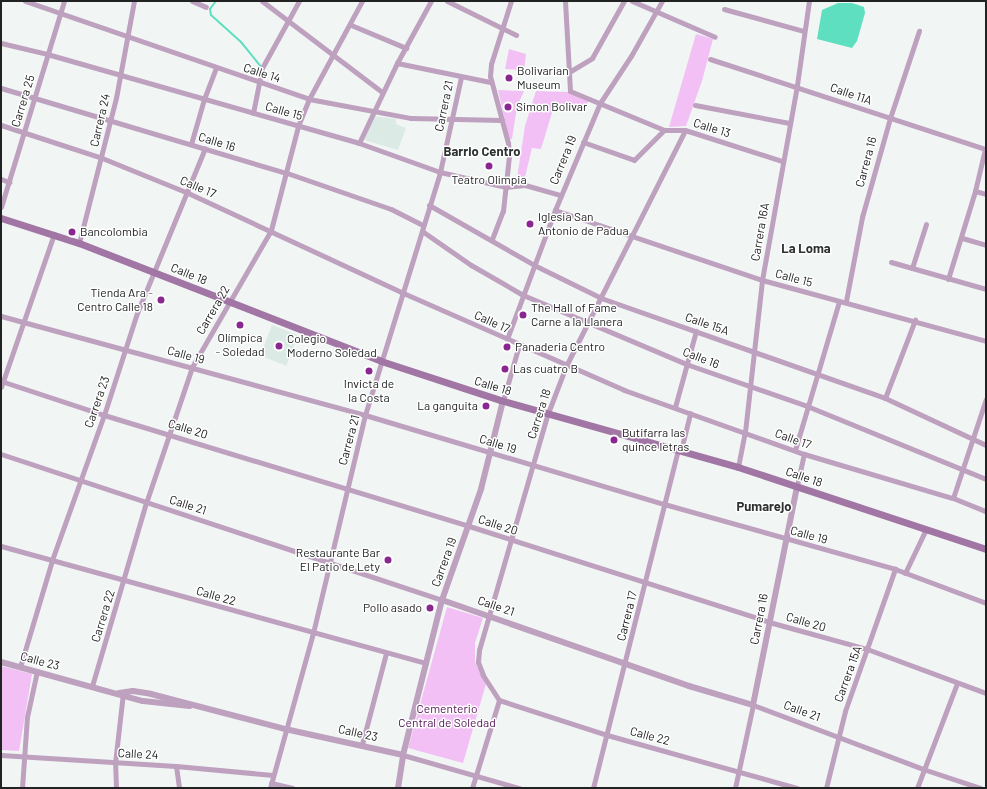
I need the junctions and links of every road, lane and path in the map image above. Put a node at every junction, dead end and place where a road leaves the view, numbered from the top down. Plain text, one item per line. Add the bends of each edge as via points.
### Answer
1 (25, 1) edge
2 (64, 1) edge
3 (134, 1) edge
4 (192, 1) edge
5 (262, 1) edge
6 (300, 1) edge
7 (362, 1) edge
8 (431, 1) edge
9 (447, 1) edge
10 (511, 1) edge
11 (565, 1) edge
12 (624, 1) edge
13 (632, 1) edge
14 (662, 1) edge
15 (809, 1) edge
16 (206, 7) dead end
17 (724, 9) dead end
18 (60, 13) junction
19 (657, 13) junction
20 (289, 20) junction
21 (351, 25) junction
22 (501, 30) junction
23 (804, 31) junction
24 (919, 31) dead end
25 (516, 35) dead end
26 (129, 37) junction
27 (715, 37) dead end
28 (1, 43) edge
29 (406, 48) junction
30 (47, 54) junction
31 (334, 56) junction
32 (710, 59) dead end
33 (397, 63) junction
34 (216, 68) junction
35 (569, 72) junction
36 (119, 75) junction
37 (461, 77) junction
38 (258, 82) junction
39 (490, 82) junction
40 (797, 85) junction
41 (1, 88) edge
42 (382, 92) junction
43 (204, 99) junction
44 (309, 99) junction
45 (34, 100) junction
46 (600, 102) junction
47 (695, 105) dead end
48 (373, 112) junction
49 (254, 113) junction
50 (890, 118) junction
51 (453, 120) junction
52 (502, 120) junction
53 (110, 121) junction
54 (789, 123) junction
55 (1, 124) edge
56 (298, 126) junction
57 (664, 130) junction
58 (685, 130) junction
59 (24, 131) junction
60 (583, 142) junction
61 (360, 143) junction
62 (191, 144) junction
63 (205, 148) junction
64 (986, 149) edge
65 (102, 158) junction
66 (782, 161) junction
67 (440, 172) junction
68 (287, 173) junction
69 (1, 179) edge
70 (9, 182) junction
71 (506, 187) junction
72 (976, 190) junction
73 (188, 193) junction
74 (986, 194) edge
75 (561, 195) junction
76 (429, 205) junction
77 (1, 207) edge
78 (555, 210) junction
79 (1, 218) edge
80 (926, 224) dead end
81 (422, 228) junction
82 (271, 230) junction
83 (54, 234) junction
84 (632, 236) junction
85 (962, 238) junction
86 (492, 239) junction
87 (79, 243) junction
88 (986, 245) edge
89 (891, 262) dead end
90 (534, 265) junction
91 (912, 268) junction
92 (153, 271) junction
93 (948, 279) junction
94 (762, 280) junction
95 (986, 289) edge
96 (401, 292) junction
97 (523, 295) junction
98 (601, 298) junction
99 (839, 301) junction
100 (846, 301) junction
101 (228, 302) junction
102 (1, 316) edge
103 (915, 320) junction
104 (589, 322) junction
105 (24, 323) junction
106 (696, 331) junction
107 (507, 339) junction
108 (986, 341) edge
109 (519, 345) junction
110 (125, 350) junction
111 (754, 350) junction
112 (381, 361) junction
113 (686, 364) junction
114 (566, 366) junction
115 (192, 367) junction
116 (817, 373) junction
117 (3, 381) edge
118 (1, 387) edge
119 (750, 388) junction
120 (885, 398) junction
121 (986, 398) edge
122 (503, 401) junction
123 (807, 406) junction
124 (674, 407) junction
125 (690, 412) junction
126 (548, 413) junction
127 (104, 415) junction
128 (366, 415) junction
129 (745, 432) junction
130 (169, 434) junction
131 (971, 439) junction
132 (986, 445) edge
133 (679, 449) junction
134 (795, 450) junction
135 (491, 452) junction
136 (1, 454) edge
137 (804, 454) junction
138 (533, 465) junction
139 (738, 467) junction
140 (964, 469) junction
141 (986, 479) edge
142 (80, 480) junction
143 (797, 486) junction
144 (346, 488) junction
145 (953, 498) junction
146 (146, 503) junction
147 (664, 504) junction
148 (986, 511) edge
149 (469, 526) junction
150 (925, 531) junction
151 (786, 539) junction
152 (511, 540) junction
153 (1, 546) edge
154 (986, 549) edge
155 (52, 560) junction
156 (329, 563) junction
157 (895, 569) junction
158 (905, 573) junction
159 (124, 580) junction
160 (645, 583) junction
161 (442, 600) junction
162 (986, 603) edge
163 (488, 615) junction
164 (769, 622) junction
165 (313, 633) junction
166 (868, 649) junction
167 (386, 653) junction
168 (1, 662) edge
169 (426, 663) junction
170 (625, 663) junction
171 (20, 667) junction
172 (37, 671) junction
173 (957, 683) junction
174 (92, 686) junction
175 (121, 693) junction
176 (986, 694) edge
177 (499, 700) junction
178 (753, 705) junction
179 (285, 729) junction
180 (607, 735) junction
181 (838, 736) junction
182 (362, 744) junction
183 (1, 755) edge
184 (23, 755) junction
185 (403, 755) junction
186 (115, 763) junction
187 (176, 766) junction
188 (923, 769) junction
189 (739, 771) junction
190 (273, 775) junction
191 (476, 775) junction
192 (271, 786) edge
193 (22, 788) edge
194 (116, 788) edge
195 (179, 788) edge
196 (292, 788) edge
197 (398, 788) edge
198 (472, 788) edge
199 (519, 788) edge
200 (593, 788) edge
201 (735, 788) edge
202 (797, 788) edge
203 (826, 788) edge
204 (917, 788) edge
205 (980, 788) edge

1 - 18 street, Calle 14
2 - 18 street, Carrera 25
3 - 26 street, Carrera 24
4 - 16 street
5 - 20 street
6 - 20 street
7 - 21 street, Carrera 22
8 - 29 street
9 - 22 street
10 - 22 street
11 - 35 street
12 - 35 street via 592,58
13 - 19 street
14 - 19 street, Carrera 19
15 - 23 street, Carrera 16A
17 - 23 street
18 - 26 street, Calle 14
18 - 30 street, Carrera 25
19 - 27 street
19 - 46 street, Carrera 19
20 - 31 street
20 - 38 street via 262,68
21 - 29 street
21 - 31 street, Carrera 22
22 - 25 street
22 - 39 street via 491,64
23 - 40 street, Carrera 16A
24 - 50 street, Carrera 16
26 - 34 street, Calle 14
26 - 36 street, Carrera 24
28 - 30 street, Calle 15
29 - 33 street
30 - 36 street, Calle 15
30 - 45 street, Carrera 25
31 - 42 street
31 - 44 street, Carrera 22
32 - 40 street, Calle 11A
33 - 37 street
33 - 42 street
34 - 38 street, Calle 14
34 - 43 street
35 - 46 street, Calle 13 via 570,91
36 - 43 street, Calle 15
36 - 53 street, Carrera 24
37 - 39 street
37 - 51 street, Carrera 21
38 - 44 street, Calle 14
38 - 49 street
39 - 52 street
40 - 50 street, Calle 11A
40 - 54 street, Carrera 16A
41 - 45 street, Calle 16
42 - 48 street
43 - 49 street, Calle 15
43 - 62 street
44 - 48 street, Calle 14
44 - 56 street, Carrera 22
45 - 53 street, Calle 16
45 - 59 street, Carrera 25
46 - 57 street, Calle 13
46 - 60 street, Carrera 19
47 - 54 street
48 - 51 street, Calle 14
48 - 61 street
49 - 56 street, Calle 15
50 - 64 street, Calle 11A
50 - 100 street, Carrera 16 via 862,217
51 - 52 street, Calle 14
51 - 67 street, Carrera 21
52 - 71 street via 509,156
53 - 62 street, Calle 16
53 - 65 street, Carrera 24
54 - 66 street, Carrera 16A
55 - 59 street, Calle 17
56 - 61 street, Calle 15
56 - 68 street, Carrera 22
57 - 58 street, Calle 13
57 - 60 street via 634,160
58 - 66 street, Calle 13
58 - 84 street, Carrera 18
59 - 65 street, Calle 17
59 - 70 street, Carrera 25
60 - 75 street, Carrera 19
61 - 67 street, Calle 15
62 - 63 street, Calle 16
63 - 68 street, Calle 16
63 - 73 street, Carrera 23
64 - 72 street
65 - 73 street, Calle 17
65 - 87 street, Carrera 24
66 - 94 street, Carrera 16A
67 - 71 street, Calle 15
67 - 76 street, Carrera 21
68 - 81 street, Calle 16 via 391,210
68 - 82 street, Carrera 22
69 - 70 street
70 - 77 street, Carrera 25
71 - 75 street, Calle 15 via 525,185
71 - 86 street via 503,211
72 - 74 street
72 - 85 street
73 - 82 street, Calle 17
73 - 92 street, Carrera 23
75 - 78 street, Carrera 19
76 - 81 street, Carrera 21
76 - 86 street, Calle 15A
78 - 84 street, Calle 15
78 - 90 street, Carrera 19
79 - 83 main road, Calle 18
80 - 91 street
81 - 96 street, Carrera 21
81 - 97 street, Calle 16 via 471,264
82 - 96 street, Calle 17
82 - 101 street, Carrera 22
83 - 87 main road, Calle 18
83 - 105 street
84 - 94 street, Calle 15
84 - 98 street, Carrera 18
85 - 88 street
85 - 93 street
86 - 90 street, Calle 15A
87 - 92 main road, Calle 18
89 - 91 street
90 - 97 street, Carrera 19
90 - 98 street, Calle 15A
91 - 93 street
92 - 101 main road, Calle 18
92 - 110 street, Carrera 23
93 - 95 street
94 - 99 street, Calle 15
94 - 111 street, Carrera 16A
96 - 107 street, Calle 17
96 - 112 street, Carrera 21
97 - 104 street, Calle 16
97 - 107 street, Carrera 19
98 - 104 street, Carrera 18
98 - 106 street, Calle 15A
99 - 100 street, Calle 15
99 - 116 street
100 - 103 street, Calle 15
101 - 112 main road, Calle 18
101 - 115 street, Carrera 22
102 - 105 street, Calle 19
103 - 108 street, Calle 15
103 - 120 street
104 - 113 street, Calle 16
104 - 114 street, Carrera 18
105 - 110 street, Calle 19
105 - 117 street
106 - 111 street, Calle 15A
106 - 113 street
107 - 109 street, Calle 17
109 - 114 street, Calle 17
109 - 122 street, Carrera 19
110 - 115 street, Calle 19
110 - 127 street, Carrera 23
111 - 116 street, Calle 15A
111 - 119 street, Carrera 16A
112 - 122 main road, Calle 18
112 - 128 street, Carrera 21
113 - 119 street, Calle 16
113 - 124 street
114 - 124 street, Calle 17
114 - 126 street, Carrera 18
115 - 128 street, Calle 19
115 - 130 street, Carrera 22
116 - 120 street, Calle 15A
116 - 123 street
117 - 118 street
117 - 127 street, Calle 20
119 - 123 street, Calle 16
119 - 129 street, Carrera 16A
120 - 131 street, Calle 15A
121 - 131 street
122 - 126 main road, Calle 18
122 - 135 street, Carrera 19
123 - 134 street
123 - 140 street, Calle 16
124 - 125 street, Calle 17
125 - 129 street, Calle 17
125 - 133 street, Carrera 17
126 - 133 main road, Calle 18
126 - 138 street, Carrera 18
127 - 130 street, Calle 20
127 - 142 street, Carrera 23
128 - 135 street, Calle 19
128 - 144 street, Carrera 21
129 - 134 street, Calle 17
129 - 139 street, Carrera 16A
130 - 144 street, Calle 20
130 - 146 street, Carrera 22
131 - 132 street, Calle 15A
131 - 140 street
133 - 139 main road, Calle 18
133 - 147 street, Carrera 17
134 - 137 street, Calle 17
135 - 138 street, Calle 19
135 - 149 street, Carrera 19
136 - 142 street, Calle 21
137 - 143 street, Carrera 16
137 - 145 street, Calle 17
138 - 147 street, Calle 19
138 - 152 street, Carrera 18
139 - 143 main road, Calle 18
140 - 141 street, Calle 16
140 - 145 street
142 - 146 street, Calle 21
142 - 155 street, Carrera 23
143 - 150 main road, Calle 18
143 - 151 street, Carrera 16
144 - 149 street, Calle 20
144 - 156 street, Carrera 21
145 - 148 street, Calle 17
146 - 156 street, Calle 21
146 - 159 street, Carrera 22
147 - 151 street, Calle 19
147 - 160 street, Carrera 17
149 - 152 street, Calle 20
149 - 161 street, Carrera 19
150 - 154 main road, Calle 18
150 - 158 street
151 - 157 street, Calle 19
151 - 164 street, Carrera 16
152 - 160 street, Calle 20
152 - 163 street, Carrera 18
153 - 155 street, Calle 22
155 - 159 street, Calle 22
155 - 171 street, Carrera 23
156 - 161 street, Calle 21
156 - 165 street, Carrera 21
157 - 158 street, Calle 19
157 - 166 street, Carrera 15A
158 - 162 street, Calle 19
159 - 165 street, Calle 22
159 - 174 street, Carrera 22
160 - 164 street, Calle 20
160 - 170 street, Carrera 17
161 - 163 street, Calle 21
161 - 169 street, Carrera 19
163 - 170 street, Calle 21
163 - 177 street, Carrera 18 via 478,662
164 - 166 street, Calle 20
164 - 178 street, Carrera 16
165 - 167 street, Calle 22
165 - 179 street, Carrera 21
166 - 173 street, Calle 20
166 - 181 street, Carrera 15A
167 - 169 street, Calle 22
167 - 182 street
168 - 171 street, Calle 23
169 - 185 street, Carrera 19
170 - 178 street, Calle 21
170 - 180 street, Carrera 17
171 - 172 street, Calle 23
172 - 174 street, Calle 23
172 - 184 street via 27,717
173 - 176 street, Calle 20
173 - 188 street
174 - 175 street, Calle 23
175 - 179 street, Calle 23 via 151,694
175 - 186 street
177 - 180 street, Calle 22
177 - 191 street
178 - 181 street, Calle 21
178 - 189 street, Carrera 16
179 - 182 street, Calle 23
179 - 190 street, Carrera 21
180 - 189 street, Calle 22
180 - 200 street, Carrera 17
181 - 188 street, Calle 21
181 - 203 street, Carrera 15A
182 - 185 street, Calle 23
183 - 184 street, Calle 24
184 - 186 street, Calle 24
184 - 193 street
185 - 191 street, Calle 23
185 - 197 street, Carrera 19
186 - 187 street, Calle 24
186 - 194 street
187 - 190 street, Calle 24
187 - 195 street
188 - 204 street
188 - 205 street, Calle 21
189 - 201 street, Carrera 16
189 - 202 street, Calle 22
190 - 192 street, Carrera 21
191 - 198 street
191 - 199 street, Calle 23
192 - 196 street

